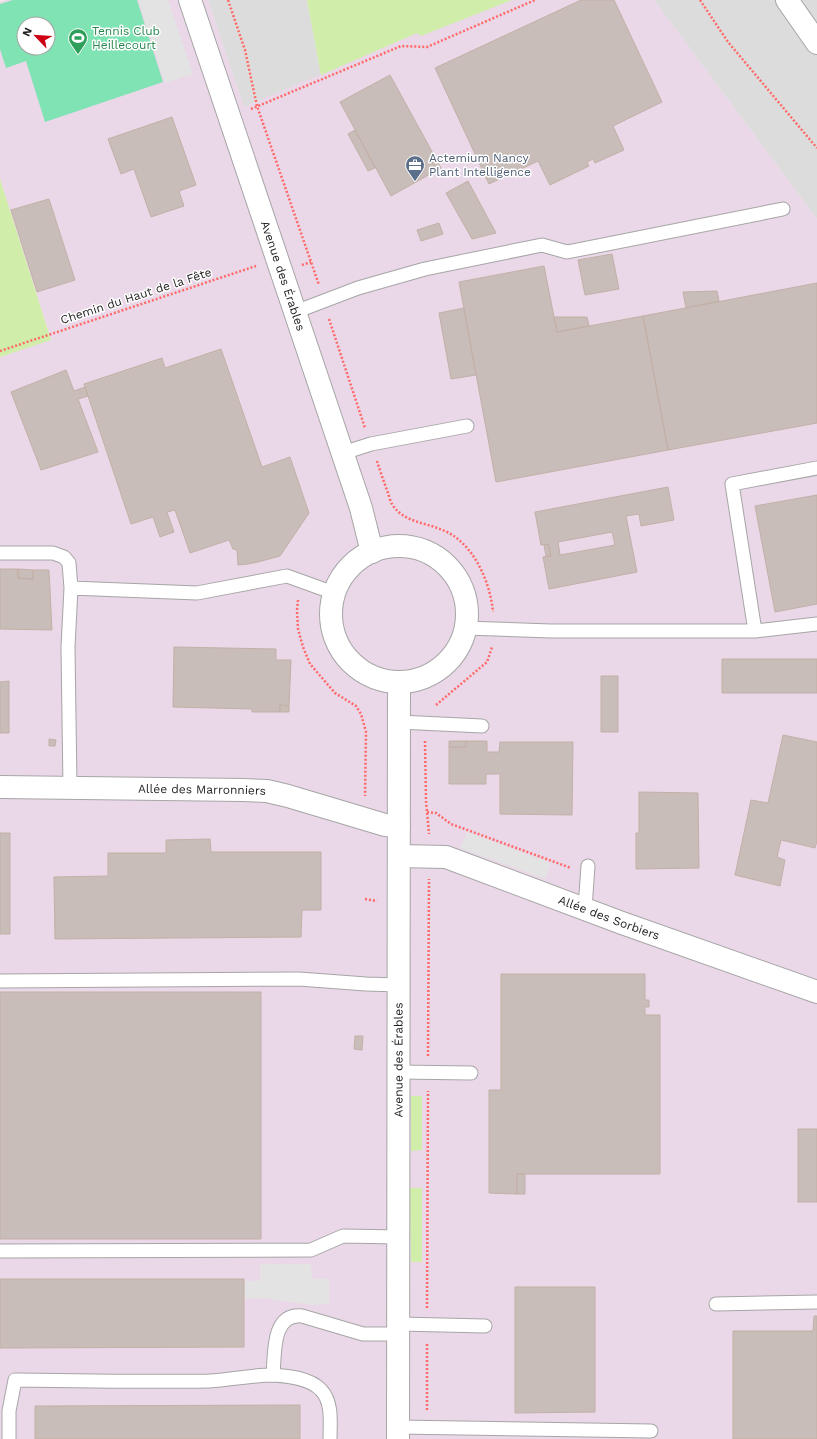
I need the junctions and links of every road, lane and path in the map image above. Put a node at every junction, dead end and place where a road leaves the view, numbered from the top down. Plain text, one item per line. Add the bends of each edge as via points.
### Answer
1 (190, 0) edge
2 (228, 0) edge
3 (535, 0) edge
4 (700, 0) edge
5 (787, 0) edge
6 (817, 43) edge
7 (257, 106) junction
8 (230, 118) junction
9 (817, 148) edge
10 (783, 209) dead end
11 (278, 259) junction
12 (323, 301) junction
13 (295, 312) junction
14 (0, 351) edge
15 (467, 426) dead end
16 (371, 444) junction
17 (343, 453) junction
18 (817, 468) edge
19 (372, 552) junction
20 (0, 553) edge
21 (304, 582) junction
22 (71, 588) junction
23 (334, 594) junction
24 (817, 624) edge
25 (465, 628) junction
26 (494, 629) junction
27 (755, 631) junction
28 (399, 682) junction
29 (399, 722) junction
30 (424, 724) junction
31 (482, 726) dead end
32 (0, 787) edge
33 (70, 788) junction
34 (365, 819) junction
35 (399, 826) junction
36 (399, 856) junction
37 (588, 870) joint
38 (585, 908) junction
39 (429, 917) dead end
40 (0, 981) edge
41 (399, 985) junction
42 (817, 992) edge
43 (399, 1072) junction
44 (428, 1072) junction
45 (471, 1073) dead end
46 (398, 1237) junction
47 (0, 1251) edge
48 (817, 1302) edge
49 (716, 1304) dead end
50 (427, 1324) junction
51 (485, 1326) dead end
52 (399, 1329) junction
53 (273, 1375) junction
54 (427, 1428) junction
55 (651, 1431) dead end
56 (398, 1433) edge
57 (9, 1439) edge
58 (330, 1439) edge

1 - 8 street, Avenue des Érables
2 - 7 path via 245,50
3 - 7 path via 427,47 401,46
4 - 9 path via 728,42
5 - 6 street
7 - 8 path
7 - 12 path
8 - 11 street, Avenue des Érables
10 - 12 lane via 567,252 542,245 491,255 425,269
11 - 13 street, Avenue des Érables
11 - 14 path, Chemin du Haut de la Fête
12 - 13 lane
12 - 16 path
13 - 17 street, Avenue des Érables
15 - 16 lane
16 - 17 lane
16 - 26 path via 392,504 403,516 452,535 480,566 492,601
17 - 19 street, Avenue des Érables
18 - 27 lane via 732,484
19 - 23 street via 360,559 343,576
19 - 25 street via 403,546 415,548 440,560 449,568 462,589 467,615
20 - 22 lane via 53,553 64,557 68,564
21 - 22 lane via 287,576 198,593
21 - 23 lane
21 - 34 path via 298,597 298,629 310,664 335,693 356,706 366,732
22 - 33 lane via 68,647
23 - 28 street via 331,617 333,630 338,645 346,656 366,673 382,680
24 - 27 lane
25 - 26 lane
25 - 28 street via 460,643 442,666 430,674
26 - 27 lane
26 - 30 path via 493,646 487,662 435,705
28 - 29 street, Avenue des Érables
29 - 30 lane
29 - 35 street, Avenue des Érables
30 - 31 lane
30 - 37 path via 427,812 436,813 451,824
32 - 33 street, Allée des Marronniers
33 - 34 street, Allée des Marronniers via 267,792
34 - 35 street, Allée des Marronniers
35 - 36 street, Avenue des Érables
36 - 38 street, Allée des Sorbiers via 446,857
36 - 41 street, Avenue des Érables
37 - 38 lane
38 - 42 street, Allée des Sorbiers
39 - 44 path
40 - 41 lane via 299,979
41 - 43 street, Avenue des Érables
43 - 44 lane
43 - 46 street, Avenue des Érables
44 - 45 lane
44 - 50 path
46 - 47 lane via 343,1236 312,1250
46 - 52 street, Avenue des Érables
48 - 49 lane
50 - 51 lane
50 - 52 lane
50 - 54 path
52 - 53 lane via 362,1334 302,1316 293,1316 278,1329
52 - 56 street, Avenue des Érables
53 - 57 lane via 211,1380 15,1380 9,1411
53 - 58 lane via 309,1382 321,1390 330,1411
54 - 55 lane
54 - 56 lane

